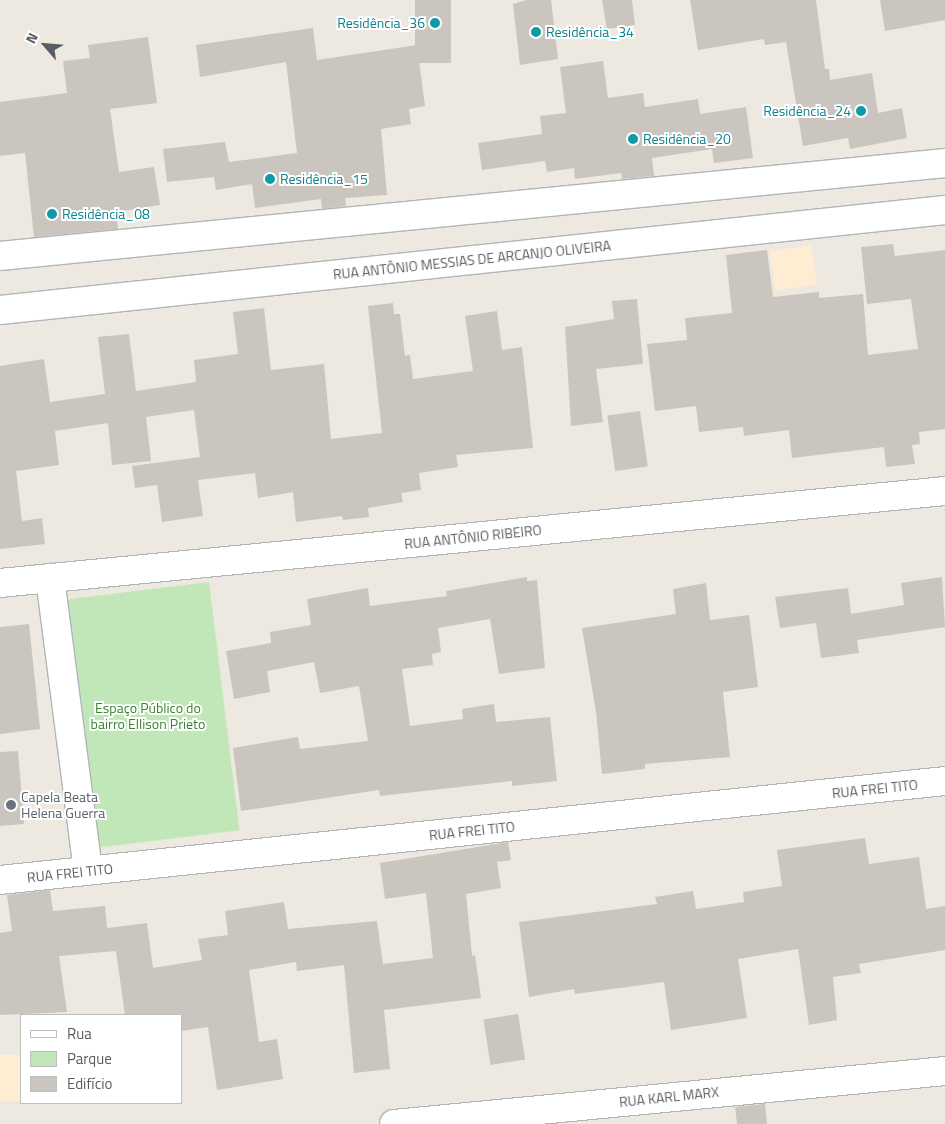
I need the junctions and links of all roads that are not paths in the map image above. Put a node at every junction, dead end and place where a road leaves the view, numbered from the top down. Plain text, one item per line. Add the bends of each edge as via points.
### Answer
1 (945, 163) edge
2 (945, 210) edge
3 (0, 256) edge
4 (0, 310) edge
5 (945, 491) edge
6 (50, 578) junction
7 (0, 583) edge
8 (945, 781) edge
9 (88, 871) junction
10 (0, 880) edge
11 (945, 1071) edge
12 (394, 1124) edge

1 - 3 street
2 - 4 street, RUA ANTÔNIO MESSIAS DE ARCANJO OLIVEIRA
5 - 6 street, RUA ANTÔNIO RIBEIRO
6 - 7 street, RUA ANTÔNIO RIBEIRO
6 - 9 street
8 - 9 street, RUA FREI TITO
9 - 10 street, RUA FREI TITO
11 - 12 street, RUA KARL MARX

